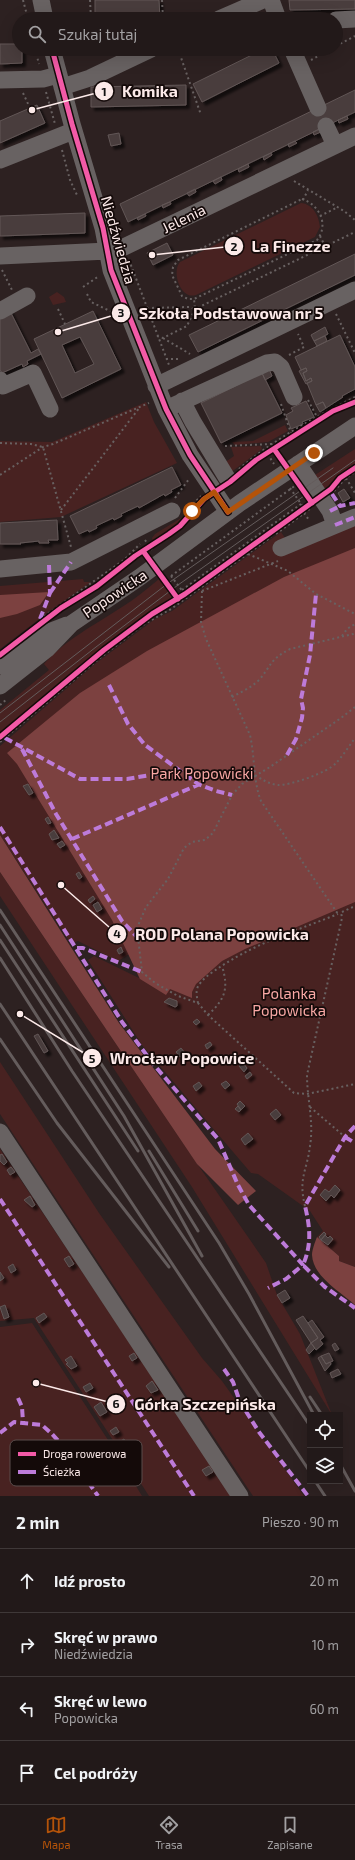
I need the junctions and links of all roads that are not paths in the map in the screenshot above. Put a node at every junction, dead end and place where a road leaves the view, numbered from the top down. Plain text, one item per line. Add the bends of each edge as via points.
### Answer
1 (41, 0) edge
2 (263, 0) edge
3 (271, 0) edge
4 (44, 12) edge
5 (235, 12) edge
6 (275, 12) edge
7 (355, 19) edge
8 (343, 20) edge
9 (52, 56) edge
10 (136, 56) edge
11 (295, 56) edge
12 (0, 80) edge
13 (54, 80) junction
14 (318, 108) dead end
15 (326, 126) dead end
16 (74, 131) junction
17 (355, 136) edge
18 (335, 145) junction
19 (0, 160) edge
20 (108, 251) junction
21 (1, 261) edge
22 (355, 290) edge
23 (22, 299) road end
24 (0, 310) edge
25 (0, 380) edge
26 (156, 386) junction
27 (294, 397) dead end
28 (182, 401) junction
29 (50, 409) dead end
30 (166, 409) junction
31 (355, 426) edge
32 (295, 472) junction
33 (234, 476) road end
34 (228, 512) junction
35 (179, 515) road end
36 (355, 517) edge
37 (335, 525) junction
38 (281, 548) dead end
39 (0, 569) edge
40 (71, 624) junction
41 (0, 666) edge
42 (0, 686) edge
43 (0, 1132) edge
44 (240, 1496) edge

1 - 4 street
2 - 5 street
3 - 6 street
7 - 8 street
9 - 13 street, Niedźwiedzia
10 - 13 street via 90,78
11 - 14 street
12 - 13 street
13 - 16 street, Niedźwiedzia
15 - 18 street
16 - 19 street
16 - 20 street, Niedźwiedzia
17 - 18 street, Jelenia
18 - 20 street, Jelenia via 124,247
20 - 21 street, Jelenia
20 - 26 street, Niedźwiedzia via 111,270
22 - 26 street
23 - 24 street
25 - 29 street via 3,386 33,373
26 - 30 street, Niedźwiedzia
27 - 28 street via 281,367 275,362 267,363
28 - 30 street
28 - 33 street via 192,422
30 - 34 street, Niedźwiedzia via 181,439
31 - 32 street, Popowicka
32 - 34 street, Popowicka
32 - 37 street via 322,498
34 - 40 street, Popowicka
35 - 39 street via 71,562
36 - 37 street
37 - 38 street
40 - 41 street, Popowicka via 36,637
40 - 42 street, Popowicka via 47,649
43 - 44 street

